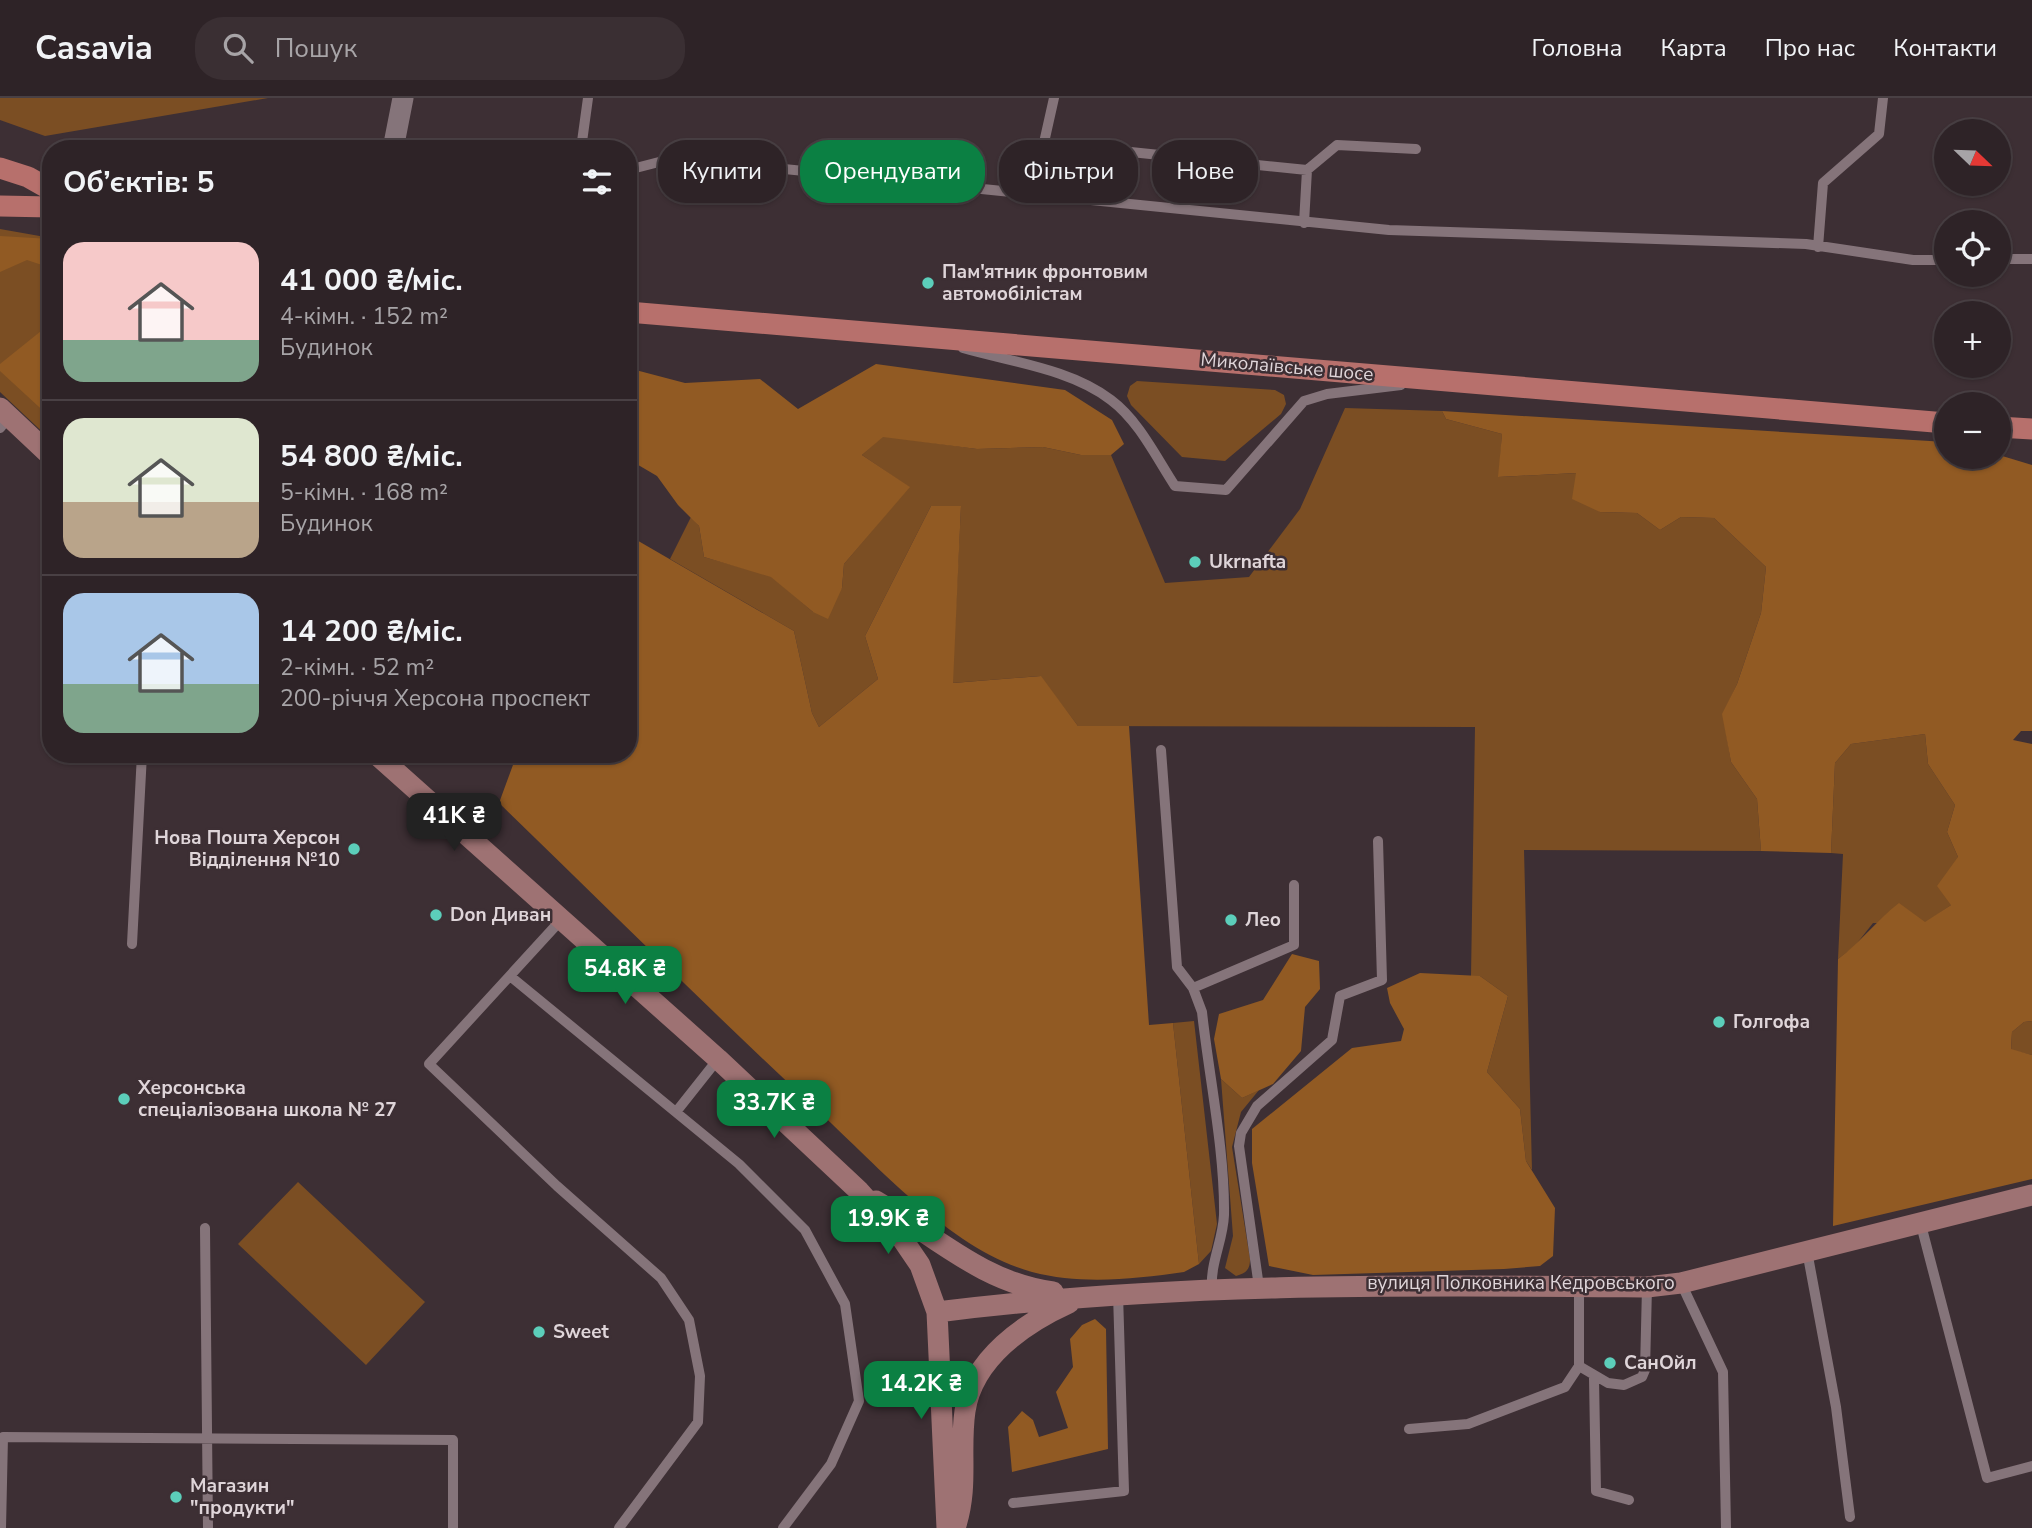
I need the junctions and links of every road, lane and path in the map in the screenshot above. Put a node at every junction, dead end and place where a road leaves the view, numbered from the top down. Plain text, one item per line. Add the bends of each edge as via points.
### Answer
1 (403, 98) edge
2 (588, 98) edge
3 (1054, 98) edge
4 (1883, 98) edge
5 (395, 140) edge
6 (582, 140) edge
7 (1045, 140) edge
8 (1416, 149) dead end
9 (1138, 153) edge
10 (0, 168) edge
11 (637, 168) edge
12 (1307, 170) junction
13 (42, 185) edge
14 (999, 192) edge
15 (1103, 203) edge
16 (0, 206) edge
17 (42, 207) edge
18 (1304, 223) junction
19 (1818, 247) junction
20 (2011, 259) edge
21 (2032, 259) edge
22 (1934, 260) edge
23 (637, 314) edge
24 (917, 335) junction
25 (1439, 380) junction
26 (3, 418) edge
27 (1934, 422) edge
28 (2011, 428) edge
29 (2032, 429) edge
30 (42, 449) edge
31 (1161, 750) dead end
32 (142, 763) edge
33 (386, 763) edge
34 (1378, 841) dead end
35 (1294, 885) dead end
36 (560, 921) junction
37 (132, 944) dead end
38 (510, 976) junction
39 (1193, 988) junction
40 (718, 1059) junction
41 (676, 1112) junction
42 (859, 1191) junction
43 (2032, 1195) edge
44 (1920, 1221) junction
45 (205, 1227) dead end
46 (1807, 1251) junction
47 (1681, 1283) junction
48 (1579, 1286) junction
49 (1259, 1287) junction
50 (1647, 1287) junction
51 (1212, 1289) junction
52 (1118, 1294) junction
53 (1083, 1296) junction
54 (937, 1312) junction
55 (1580, 1366) junction
56 (1594, 1378) junction
57 (1409, 1429) dead end
58 (207, 1436) junction
59 (2032, 1466) edge
60 (1629, 1500) dead end
61 (1013, 1503) dead end
62 (1850, 1517) dead end
63 (1, 1528) edge
64 (208, 1528) edge
65 (453, 1528) edge
66 (620, 1528) edge
67 (783, 1528) edge
68 (947, 1528) edge
69 (955, 1528) edge
70 (1726, 1528) edge

1 - 5 street
2 - 6 lane
3 - 7 lane
4 - 19 lane via 1879,134 1823,183
8 - 12 lane via 1337,145
9 - 12 lane
10 - 13 main road
11 - 14 lane via 694,160
12 - 18 lane
15 - 18 lane
16 - 17 main road
18 - 19 lane
19 - 22 lane
20 - 21 lane
23 - 24 main road, Миколаївське шосе
24 - 25 main road, Миколаївське шосе
24 - 25 lane via 1077,381 1111,400 1137,426 1175,486 1226,490 1304,401
25 - 27 main road, Миколаївське шосе
26 - 30 street
28 - 29 main road
31 - 39 lane via 1177,967
32 - 37 lane
33 - 36 street, вулиця Полковника Кедровського
34 - 49 lane via 1382,980 1340,996 1332,1040 1257,1106 1241,1133
35 - 39 lane via 1294,945
36 - 38 lane
36 - 40 street, вулиця Полковника Кедровського
38 - 41 lane
38 - 66 lane via 429,1064 660,1278 688,1320 700,1376 698,1422
39 - 51 lane via 1202,1012 1223,1185 1222,1236 1211,1272
40 - 41 lane
40 - 42 street, вулиця Полковника Кедровського
41 - 67 lane via 739,1164 805,1230 845,1304 859,1401 831,1464
42 - 53 street, вулиця Полковника Кедровського via 971,1265 1042,1291
42 - 54 street, вулиця Полковника Кедровського via 920,1265
43 - 44 street, вулиця Полковника Кедровського
44 - 46 street, вулиця Полковника Кедровського
44 - 59 lane via 1987,1478
45 - 58 lane
46 - 47 street, вулиця Полковника Кедровського
46 - 62 lane via 1836,1407
47 - 50 street, вулиця Полковника Кедровського
47 - 70 lane via 1723,1371
48 - 49 street, вулиця Полковника Кедровського via 1391,1283
48 - 50 street, вулиця Полковника Кедровського
48 - 55 lane
49 - 51 street, вулиця Полковника Кедровського
50 - 56 lane via 1642,1377 1624,1385
51 - 52 street, вулиця Полковника Кедровського
52 - 53 street, вулиця Полковника Кедровського
52 - 61 lane via 1124,1491
53 - 54 street, вулиця Полковника Кедровського
53 - 69 street, вулиця Полковника Кедровського via 1013,1336 987,1362 965,1410 963,1502
54 - 68 street
55 - 56 lane
55 - 57 lane via 1565,1387 1468,1424
56 - 60 lane via 1596,1491
58 - 63 lane via 3,1437
58 - 64 lane
58 - 65 lane via 453,1440

